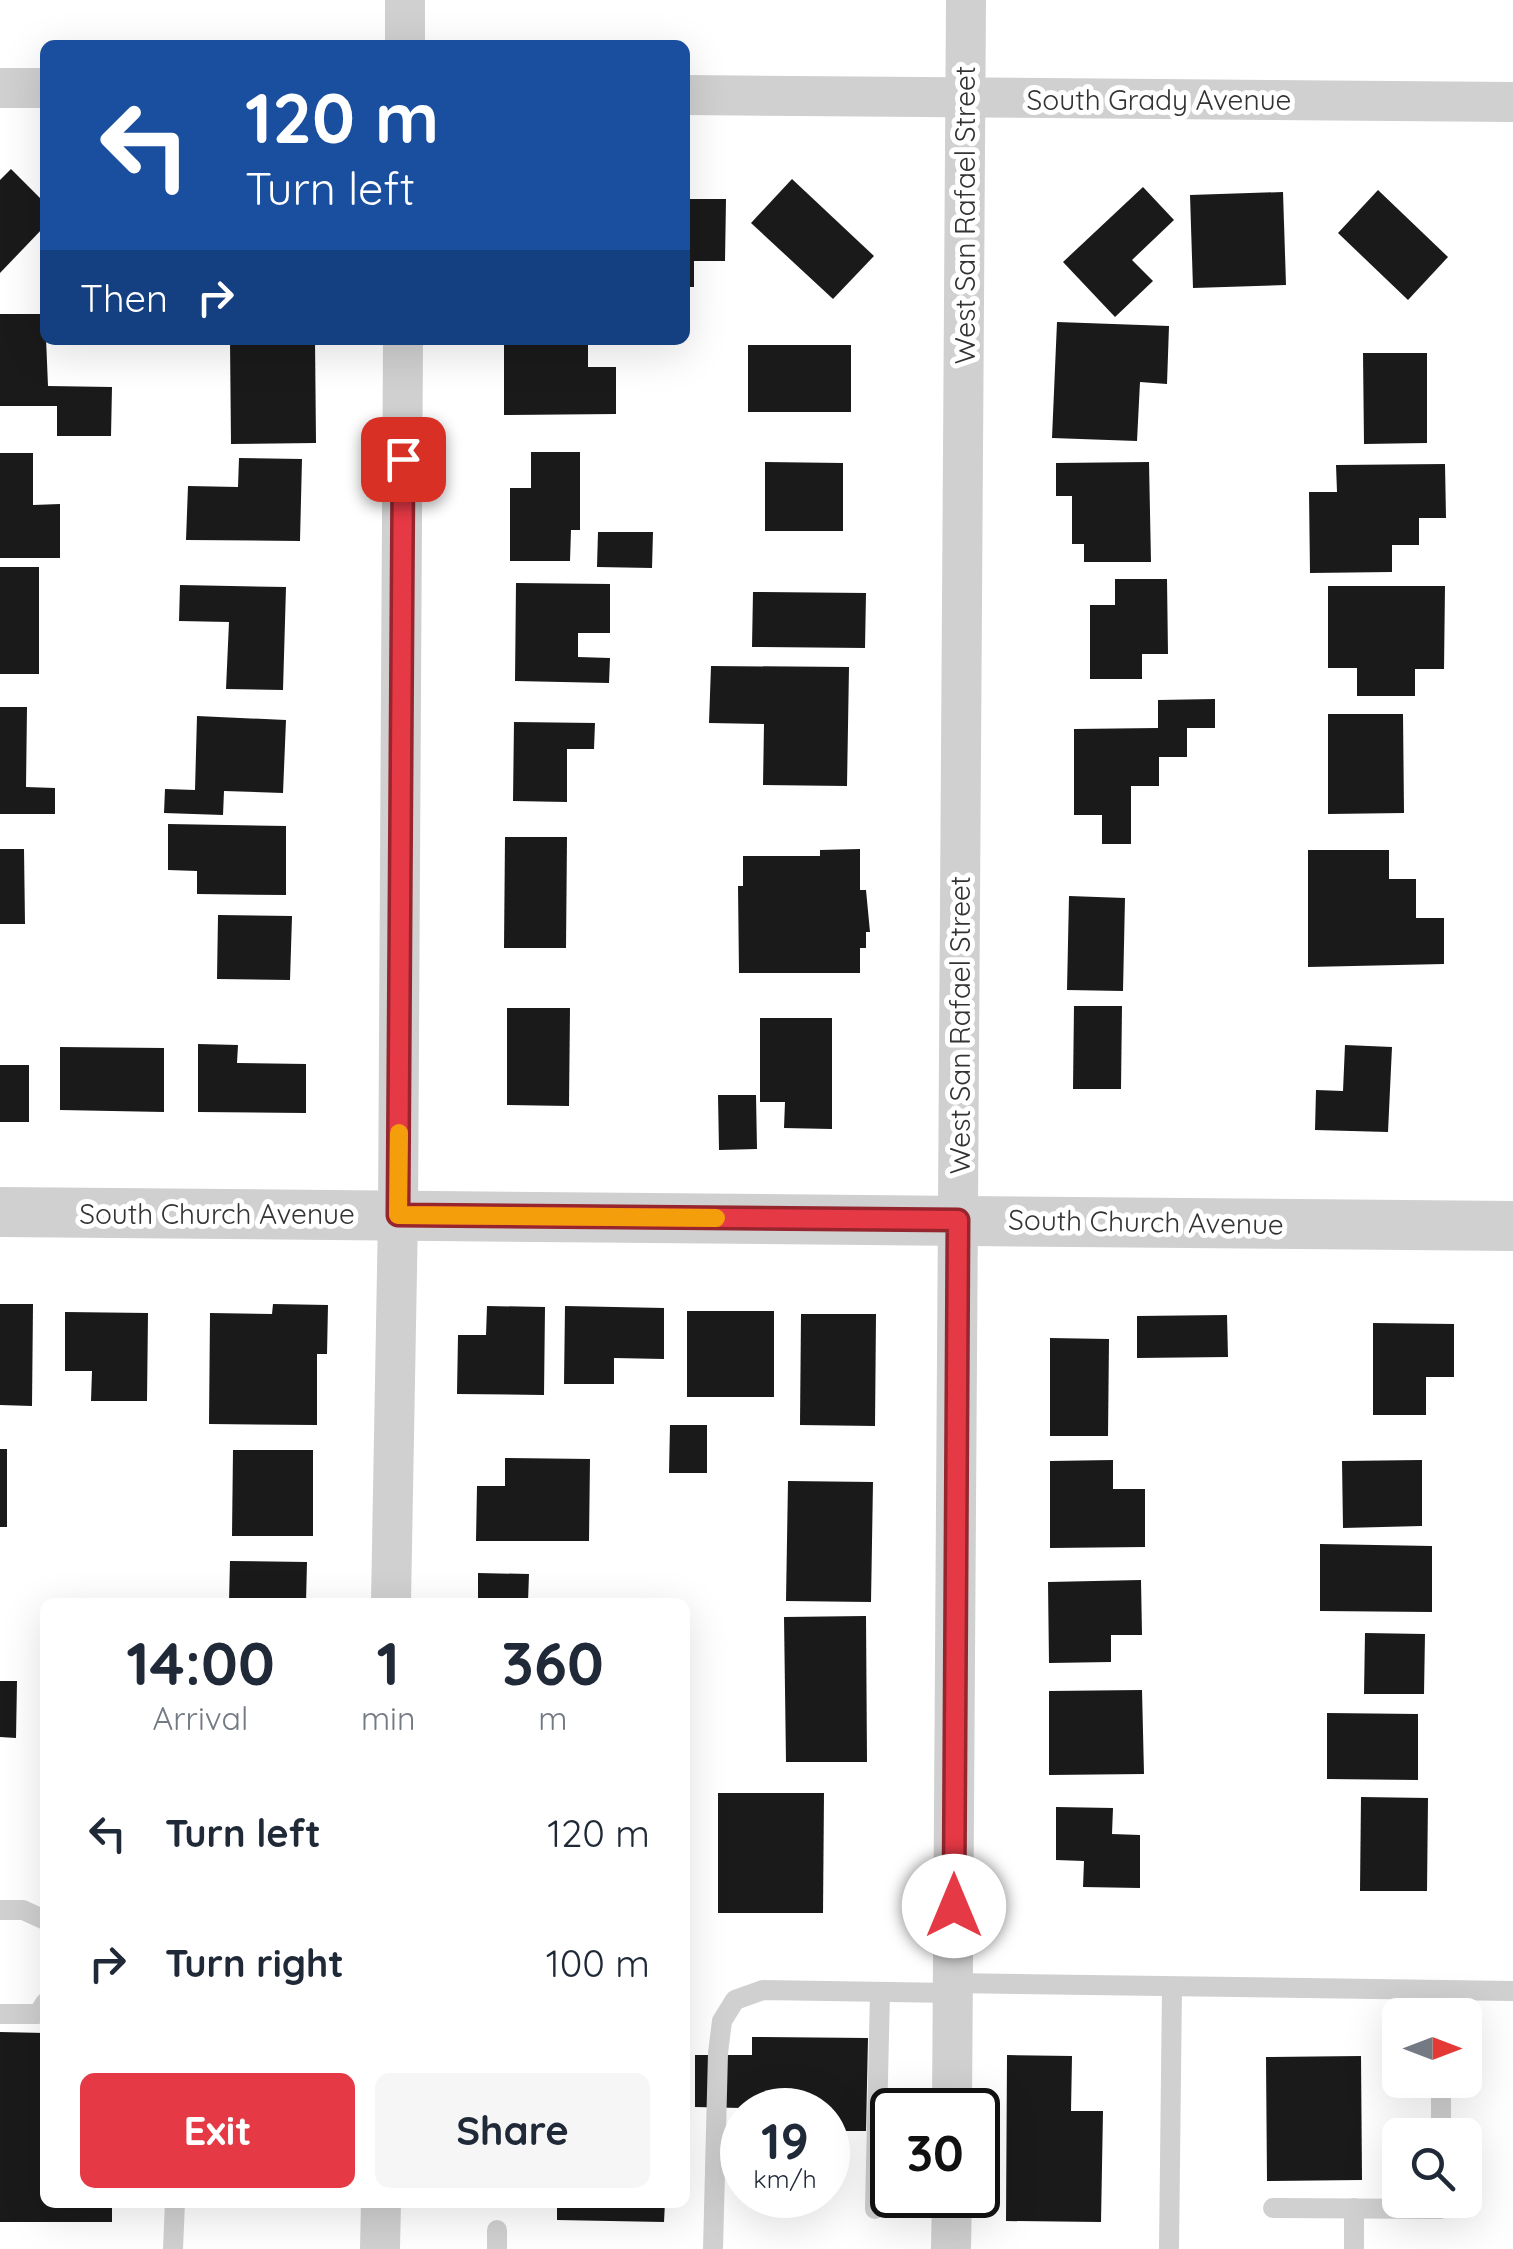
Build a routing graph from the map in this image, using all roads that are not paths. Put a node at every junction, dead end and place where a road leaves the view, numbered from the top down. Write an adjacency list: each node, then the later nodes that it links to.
1 (406, 0): 3 (street)
2 (966, 0): 7 (street, West San Rafael Street)
3 (405, 40)
4 (0, 88): 5 (street)
5 (40, 88)
6 (690, 95): 7 (street, South Grady Avenue)
7 (966, 99): 8 (street, South Grady Avenue); 12 (street, West San Rafael Street)
8 (1513, 102)
9 (403, 345): 11 (street)
10 (0, 1212): 11 (street, South Church Avenue)
11 (398, 1215): 12 (street, South Church Avenue); 14 (street)
12 (958, 1220): 13 (street, South Church Avenue); 18 (street, West San Rafael Street)
13 (1513, 1226)
14 (391, 1598)
15 (0, 1910): 16 (lane)
16 (40, 1918)
17 (1172, 1986): 18 (lane); 19 (lane); 37 (lane)
18 (954, 1988): 21 (lane); 26 (street, West San Rafael Street)
19 (1442, 1990): 20 (lane); 22 (lane)
20 (1513, 1991)
21 (880, 1992): 25 (lane); 35 (lane)
22 (1442, 1998)
23 (40, 2011): 24 (lane)
24 (0, 2014)
25 (878, 2088)
26 (952, 2088)
27 (175, 2208): 33 (lane)
28 (381, 2208): 34 (street)
29 (1274, 2208): 30 (lane)
30 (1354, 2208): 31 (lane); 38 (lane)
31 (1382, 2208)
32 (952, 2218): 36 (street)
33 (174, 2249)
34 (380, 2249)
35 (713, 2249)
36 (951, 2249)
37 (1168, 2249)
38 (1354, 2249)

